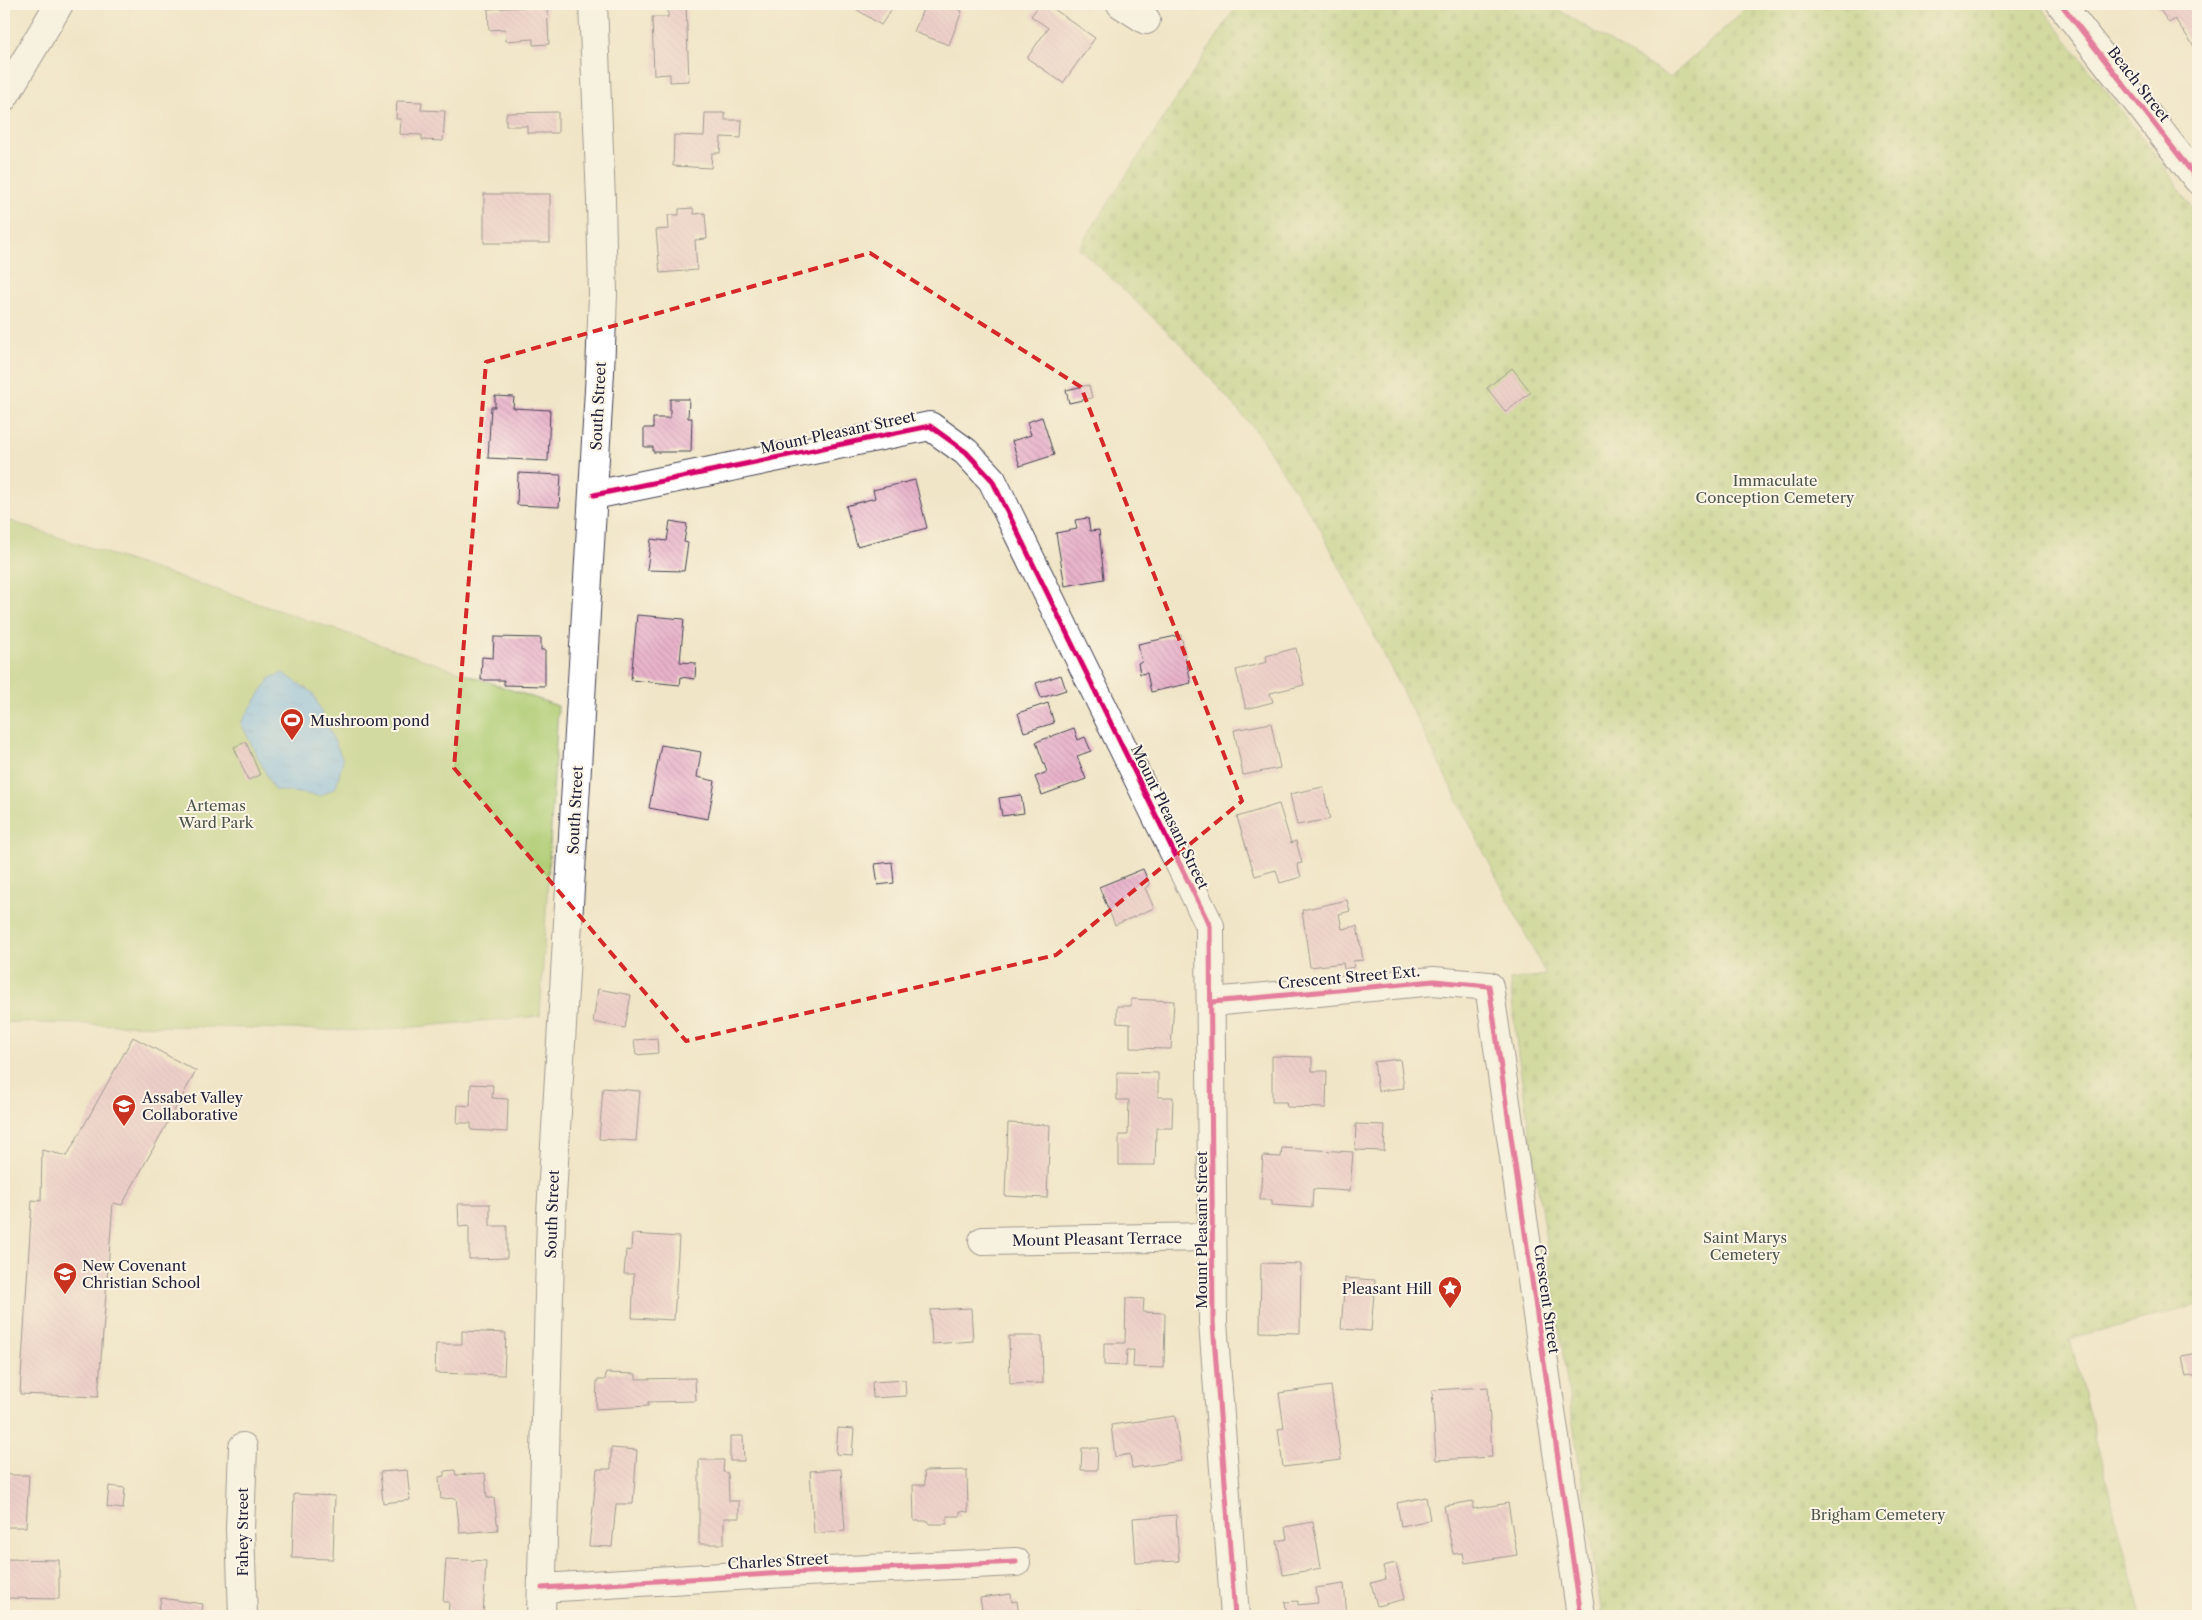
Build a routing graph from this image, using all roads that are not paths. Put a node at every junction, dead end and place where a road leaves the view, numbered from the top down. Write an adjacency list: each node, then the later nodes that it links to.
1 (59, 4): 6 (street)
2 (593, 4): 8 (street, South Street)
3 (1121, 4): 5 (street)
4 (2061, 4): 7 (street, Beach Street)
5 (1146, 20)
6 (4, 97)
7 (2198, 180)
8 (594, 495): 10 (street, Mount Pleasant Street); 15 (street, South Street)
9 (1489, 986): 10 (street, Crescent Street Ext.); 19 (street, Crescent Street)
10 (1212, 1002): 11 (street, Mount Pleasant Street)
11 (1212, 1237): 12 (street, Mount Pleasant Terrace); 18 (street, Mount Pleasant Street)
12 (983, 1241)
13 (243, 1447): 16 (street, Fahey Street)
14 (1016, 1562): 15 (street, Charles Street)
15 (542, 1588): 17 (street, South Street)
16 (243, 1616)
17 (541, 1616)
18 (1235, 1616)
19 (1581, 1616)

